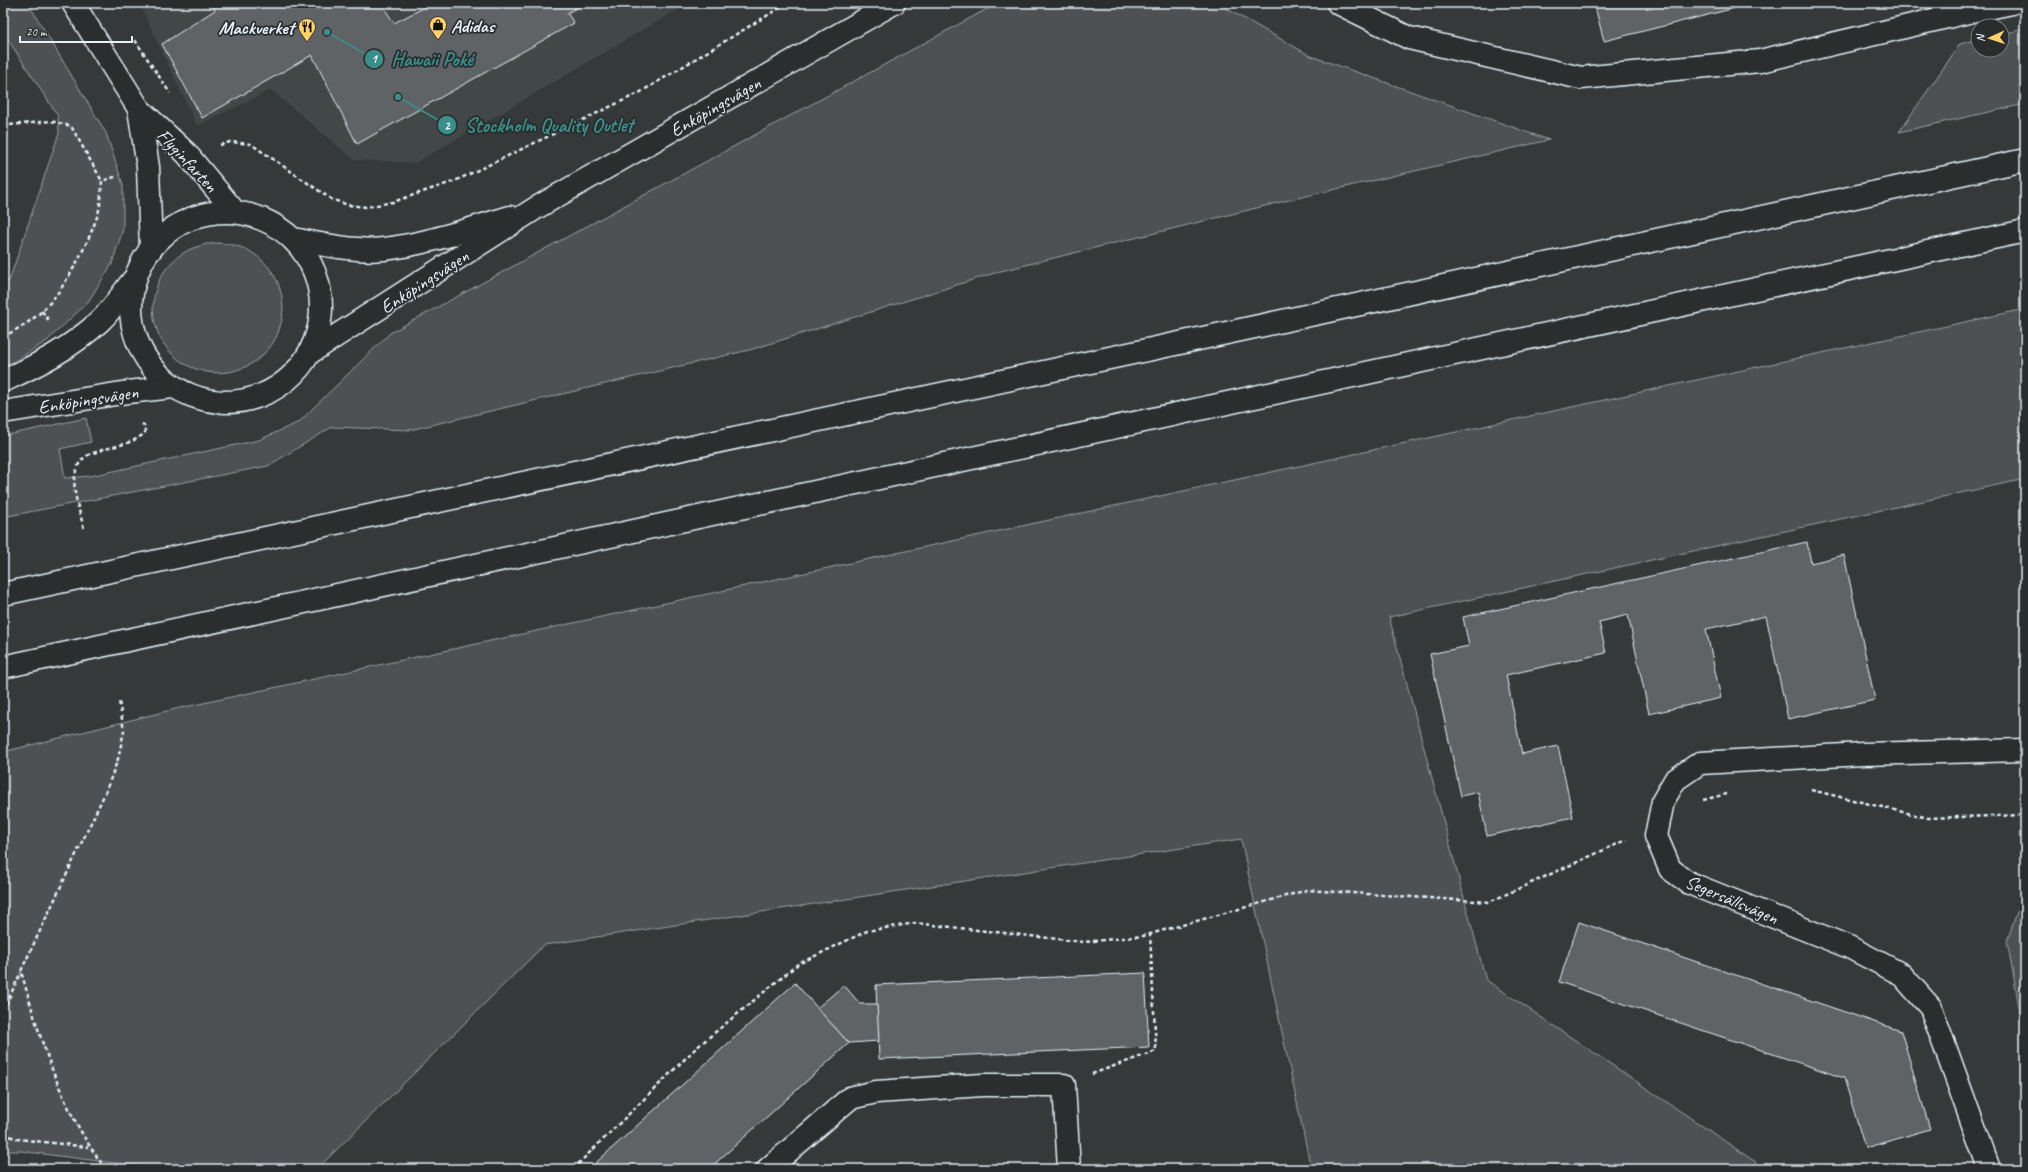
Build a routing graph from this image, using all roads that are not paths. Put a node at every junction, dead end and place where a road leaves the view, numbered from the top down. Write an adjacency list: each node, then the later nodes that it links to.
1 (73, 3): 5 (main road, Flyginfarten)
2 (894, 3): 7 (main road, Enköpingsvägen)
3 (1338, 3): 4 (main road)
4 (2012, 3)
5 (139, 109): 8 (main road, Flyginfarten); 11 (main road, Flyginfarten)
6 (2025, 160): 17 (main road)
7 (536, 208): 10 (main road, Enköpingsvägen); 13 (main road, Enköpingsvägen)
8 (235, 212): 10 (main road); 11 (main road)
9 (2025, 231): 18 (main road)
10 (293, 239): 13 (main road)
11 (151, 249): 12 (main road)
12 (136, 277): 14 (main road, Enköpingsvägen); 15 (main road)
13 (311, 352): 15 (main road)
14 (3, 381)
15 (173, 387): 16 (main road, Enköpingsvägen)
16 (3, 412)
17 (3, 594)
18 (3, 667)
19 (2025, 750): 22 (main road, Segersällsvägen)
20 (768, 1169): 21 (main road)
21 (1069, 1169)
22 (1989, 1169)

